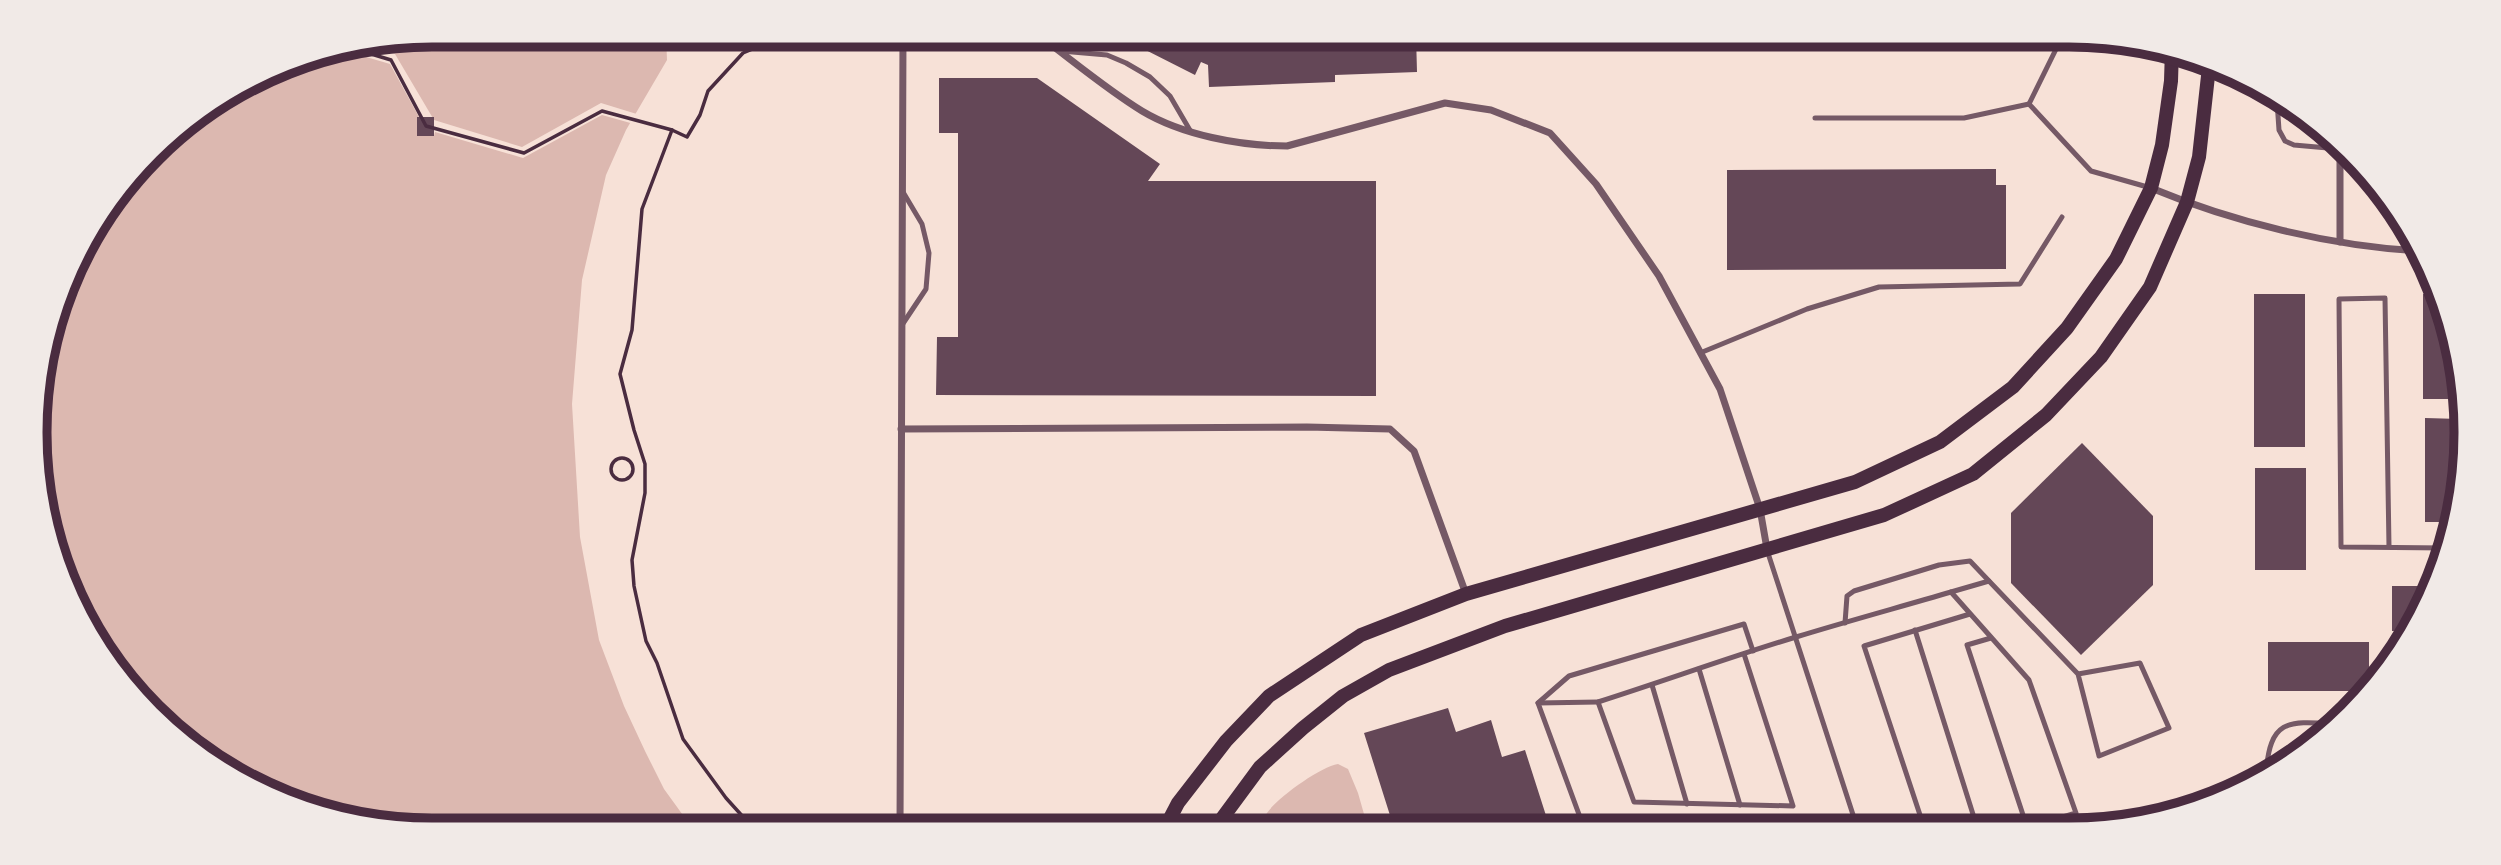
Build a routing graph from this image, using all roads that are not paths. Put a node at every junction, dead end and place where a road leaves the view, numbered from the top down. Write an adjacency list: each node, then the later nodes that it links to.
1 (903, 47): 14 (street)
2 (1055, 47): 4 (street)
3 (2057, 47): 7 (lane)
4 (1061, 51): 10 (street); 10 (lane)
5 (2172, 61): 13 (main road)
6 (2207, 74): 15 (main road)
7 (2029, 104): 9 (lane); 13 (lane)
8 (2278, 109): 11 (lane)
9 (1815, 118)
10 (1191, 132): 20 (street)
11 (2329, 148)
12 (2339, 158): 17 (street)
13 (2151, 188): 15 (street); 22 (main road)
14 (902, 191): 19 (street); 19 (lane)
15 (2186, 202): 17 (street); 25 (main road)
16 (2062, 217): 20 (lane)
17 (2340, 242): 18 (street)
18 (2407, 250)
19 (902, 325): 21 (street)
20 (1700, 353): 22 (street)
21 (901, 429): 28 (street); 45 (street)
22 (1760, 509): 25 (street); 28 (main road)
23 (2389, 547): 23 (lane); 24 (lane)
24 (2436, 548)
25 (1767, 550): 32 (lane); 47 (main road)
26 (1989, 581): 27 (lane); 30 (lane); 37 (lane)
27 (1951, 593): 29 (lane); 30 (lane)
28 (1466, 594): 46 (main road)
29 (1970, 614): 31 (lane); 33 (lane)
30 (1845, 623): 32 (lane)
31 (1915, 630): 50 (lane); 51 (lane)
32 (1796, 637): 34 (lane); 49 (lane)
33 (1992, 638): 52 (lane); 53 (lane)
34 (1753, 651): 35 (lane); 40 (lane)
35 (1744, 654): 36 (lane); 44 (lane)
36 (1699, 669): 38 (lane); 44 (lane)
37 (2078, 674): 37 (lane)
38 (1651, 685): 39 (lane); 43 (lane)
39 (1598, 702): 40 (lane); 43 (lane)
40 (1538, 703): 48 (lane)
41 (2321, 723): 42 (lane)
42 (2267, 763)
43 (1687, 804): 44 (lane)
44 (1740, 805)
45 (900, 818)
46 (1170, 818)
47 (1222, 818)
48 (1580, 818)
49 (1854, 818)
50 (1921, 818)
51 (1975, 818)
52 (2026, 818)
53 (2059, 818)

